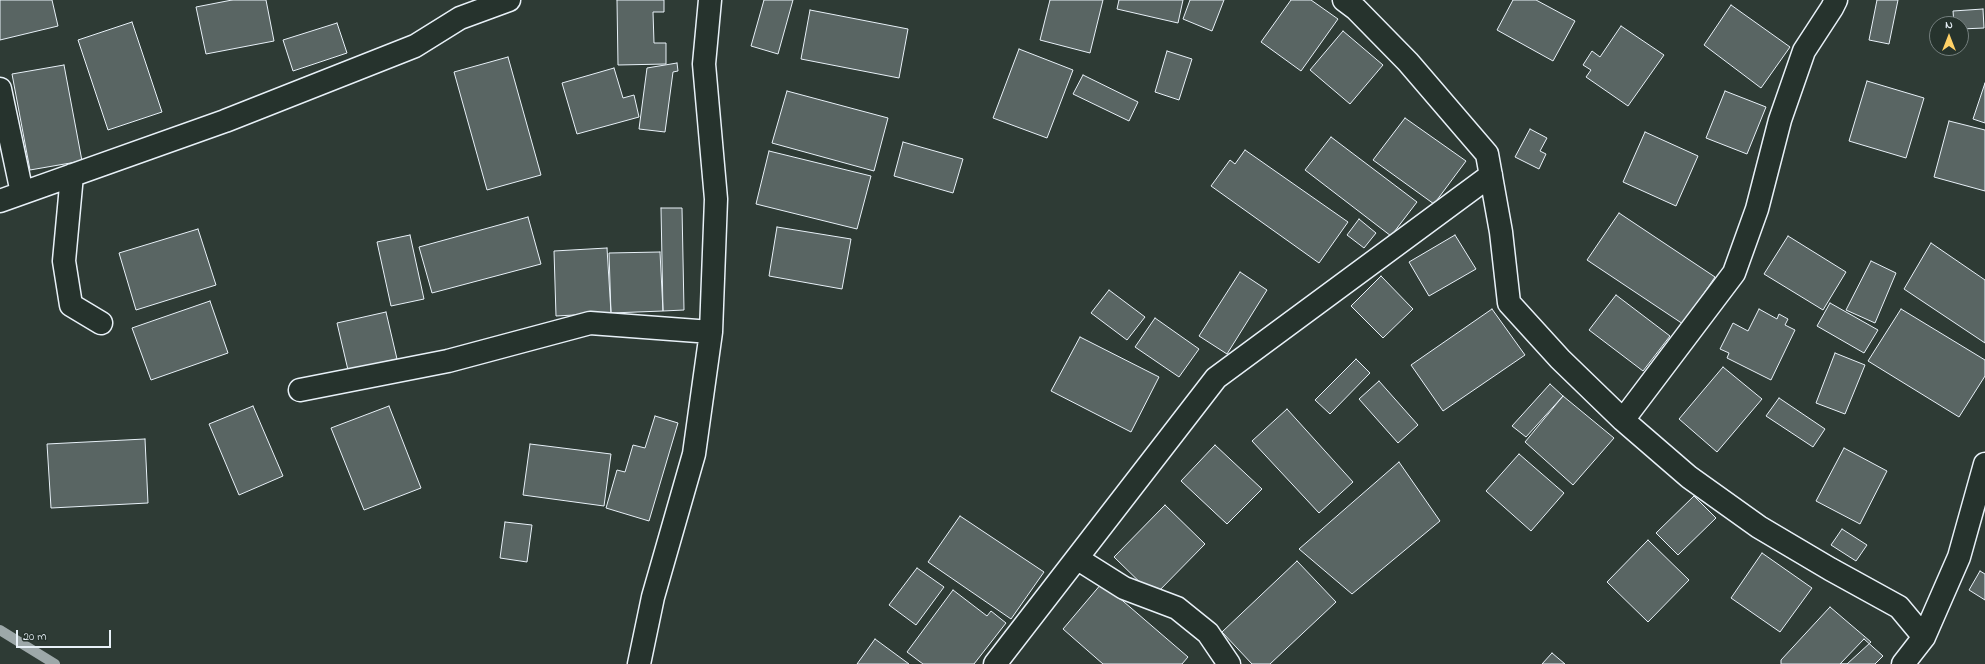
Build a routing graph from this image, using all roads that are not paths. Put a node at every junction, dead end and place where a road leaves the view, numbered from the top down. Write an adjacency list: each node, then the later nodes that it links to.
1 (509, 0): 6 (street)
2 (710, 0): 11 (street)
3 (1344, 0): 7 (street)
4 (1836, 0): 13 (street)
5 (0, 89): 8 (street)
6 (72, 175): 8 (street); 10 (street)
7 (1491, 175): 13 (street); 15 (street)
8 (22, 193): 9 (street)
9 (0, 201)
10 (101, 323)
11 (711, 332): 12 (street); 17 (street)
12 (300, 390)
13 (1623, 420): 16 (street)
14 (1985, 464): 16 (street)
15 (1078, 559): 18 (street); 19 (street)
16 (1924, 637): 20 (street)
17 (639, 664)
18 (995, 664)
19 (1229, 664)
20 (1904, 664)

